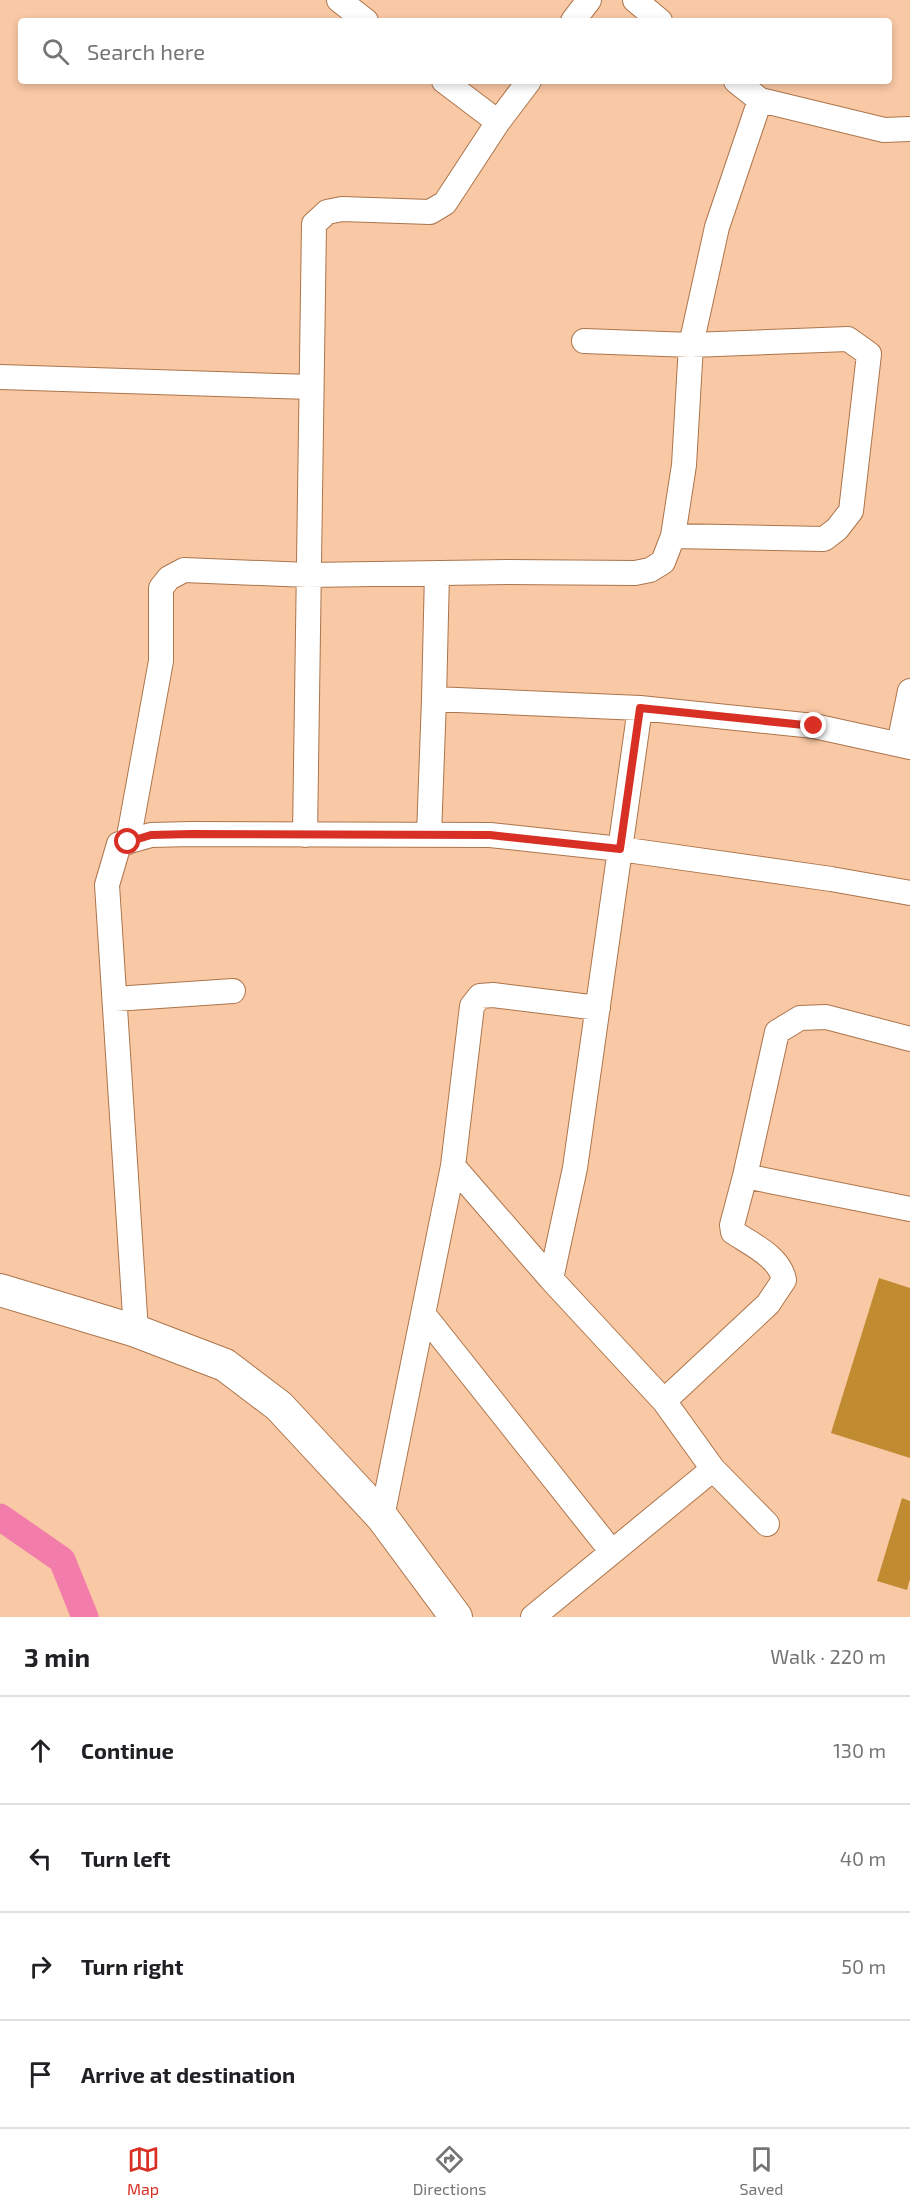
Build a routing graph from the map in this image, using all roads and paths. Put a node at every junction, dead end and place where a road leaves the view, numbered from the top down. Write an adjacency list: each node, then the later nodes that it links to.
1 (339, 0): 4 (street)
2 (589, 0): 5 (street)
3 (635, 0): 6 (street)
4 (362, 18)
5 (575, 18)
6 (656, 18)
7 (448, 84): 11 (street)
8 (526, 84): 11 (street)
9 (740, 84): 10 (street)
10 (760, 99): 12 (street); 14 (street)
11 (498, 122): 16 (street)
12 (910, 129)
13 (584, 341): 14 (street)
14 (691, 345): 17 (street); 17 (street)
15 (0, 377): 16 (street)
16 (311, 387): 19 (street)
17 (674, 536): 18 (street)
18 (437, 573): 19 (street); 21 (street)
19 (308, 575): 24 (street); 26 (street)
20 (910, 691): 23 (street)
21 (434, 699): 22 (street); 25 (street)
22 (640, 708): 23 (street); 27 (street)
23 (904, 746)
24 (305, 835): 25 (street); 26 (street)
25 (429, 835): 27 (street)
26 (128, 842): 30 (street)
27 (620, 849): 28 (street); 31 (street)
28 (910, 893)
29 (233, 991): 30 (street)
30 (114, 999): 39 (street)
31 (598, 1008): 33 (street); 36 (street)
32 (910, 1039): 34 (street)
33 (453, 1166): 36 (street); 38 (street)
34 (745, 1176): 35 (street); 40 (street)
35 (910, 1209)
36 (551, 1279): 40 (street)
37 (0, 1290): 39 (street)
38 (424, 1315): 42 (street); 44 (street)
39 (136, 1331): 42 (street)
40 (664, 1401): 41 (street)
41 (713, 1469): 43 (street); 44 (street)
42 (382, 1516): 45 (street)
43 (767, 1524)
44 (612, 1552): 46 (street)
45 (456, 1617)
46 (533, 1617)

